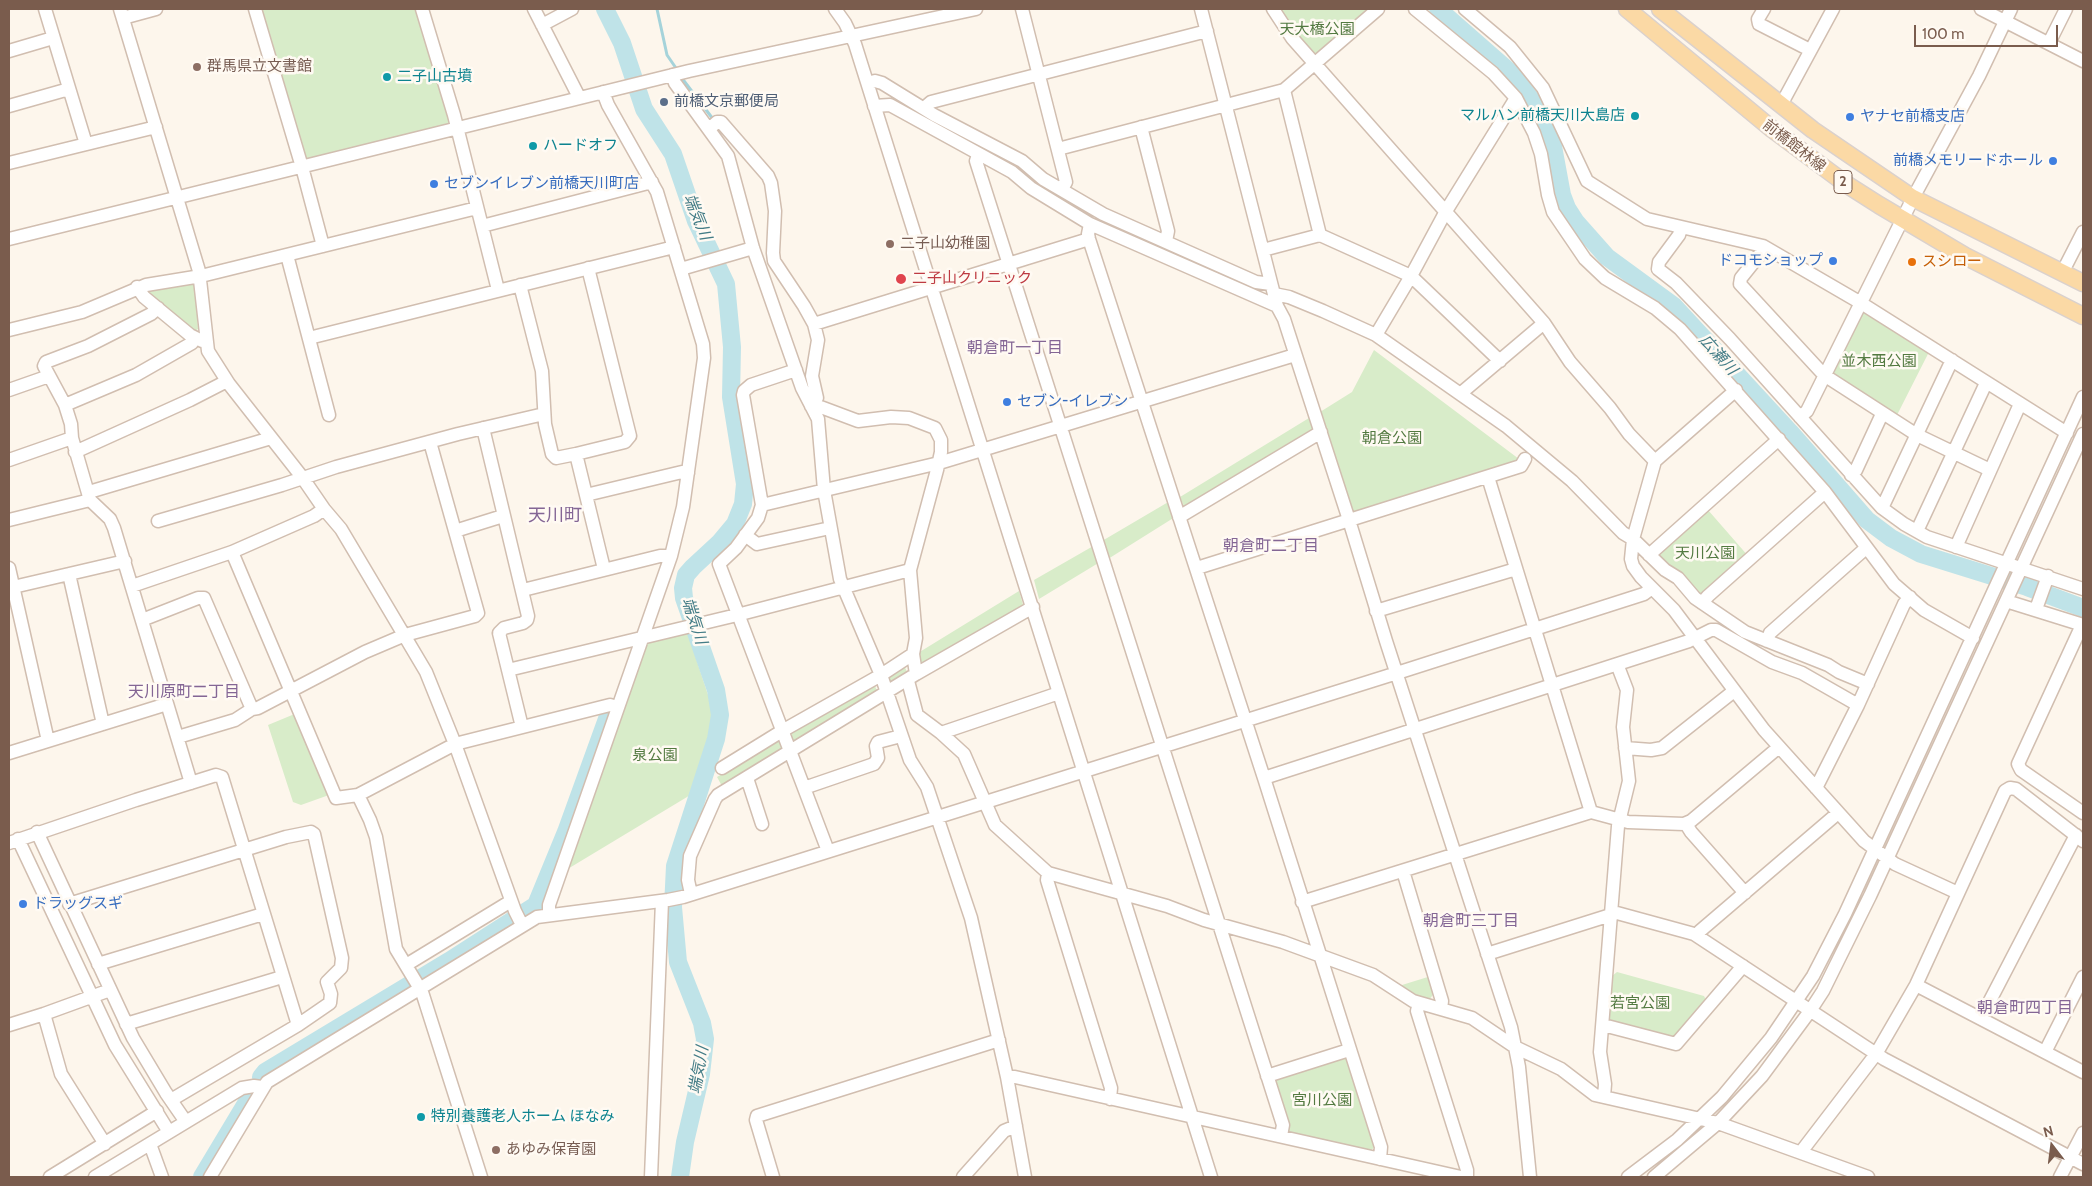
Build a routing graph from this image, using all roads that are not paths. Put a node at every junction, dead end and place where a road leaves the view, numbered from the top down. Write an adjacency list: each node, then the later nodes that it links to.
1 (45, 9): 27 (street)
2 (156, 9): 22 (street)
3 (255, 9): 54 (street)
4 (422, 9): 48 (street)
5 (534, 9): 24 (street)
6 (572, 9): 24 (street)
7 (835, 9): 26 (street)
8 (976, 9): 26 (street)
9 (1022, 9): 33 (street)
10 (1201, 9): 25 (street)
11 (1273, 9): 32 (street)
12 (1378, 9): 32 (street)
13 (1415, 9): 40 (street)
14 (1465, 9): 64 (street)
15 (1627, 9): 61 (main road, 前橋館林線 / 2)
16 (1660, 9): 42 (main road, 前橋館林線 / 2)
17 (1764, 9): 29 (street)
18 (1833, 9): 29 (street)
19 (1981, 9): 23 (street)
20 (2011, 9): 23 (street)
21 (2066, 9): 28 (street)
22 (122, 13): 46 (street)
23 (2005, 21): 28 (street); 58 (street)
24 (542, 25): 39 (street)
25 (1207, 31): 33 (street); 41 (street)
26 (852, 34): 34 (street); 35 (street)
27 (53, 38): 30 (street); 36 (street)
28 (2049, 43): 31 (street)
29 (1810, 50): 42 (street)
30 (9, 51)
31 (2083, 60)
32 (1315, 64): 37 (street); 60 (street)
33 (1038, 74): 45 (street); 51 (street)
34 (672, 75): 38 (street); 49 (street)
35 (868, 83): 44 (street); 45 (street)
36 (69, 89): 43 (street); 50 (street)
37 (1284, 90): 41 (street); 66 (street)
38 (603, 92): 39 (street); 55 (street)
39 (579, 98): 48 (street)
40 (1516, 98): 60 (street); 106 (street)
41 (1225, 105): 47 (street); 74 (street)
42 (1781, 105): 58 (main road, 前橋館林線 / 2)
43 (9, 106)
44 (874, 106): 52 (street); 85 (street)
45 (924, 108): 56 (street)
46 (156, 127): 50 (street); 57 (street)
47 (1141, 127): 51 (street); 69 (street)
48 (457, 128): 54 (street); 59 (street)
49 (709, 129): 73 (street); 92 (street)
50 (86, 144): 53 (street)
51 (1058, 149): 56 (street)
52 (978, 155): 62 (street); 76 (street)
53 (9, 163)
54 (302, 167): 57 (street); 70 (street)
55 (652, 182): 63 (street); 72 (street)
56 (1062, 189): 69 (street)
57 (177, 197): 67 (street); 80 (street)
58 (1913, 198): 61 (street); 79 (main road, 前橋館林線 / 2)
59 (477, 208): 63 (street); 70 (street)
60 (1446, 211): 81 (street); 91 (street)
61 (1902, 220): 88 (street); 90 (main road, 前橋館林線 / 2)
62 (1090, 224): 68 (street); 87 (street)
63 (482, 226): 86 (street)
64 (1681, 228): 71 (street); 117 (street)
65 (2083, 232): 79 (street)
66 (1320, 235): 74 (street); 81 (street)
67 (9, 239)
68 (1089, 239): 76 (street); 110 (street)
69 (1166, 241): 87 (street)
70 (323, 246): 75 (street)
71 (1763, 246): 88 (street); 101 (street)
72 (674, 247): 77 (street); 78 (street)
73 (754, 248): 78 (street); 100 (street)
74 (1263, 250): 87 (street)
75 (288, 255): 80 (street); 95 (street)
76 (1009, 264): 85 (street); 118 (street)
77 (588, 268): 83 (street); 131 (street)
78 (680, 269): 137 (street)
79 (2062, 273): 82 (main road, 前橋館林線 / 2)
80 (200, 276): 84 (street); 96 (street)
81 (1411, 276): 94 (street); 99 (street)
82 (2083, 284)
83 (520, 285): 86 (street); 114 (street)
84 (137, 287): 89 (street); 93 (street)
85 (931, 287): 92 (street); 128 (street)
86 (498, 290): 95 (street)
87 (1274, 295): 94 (street); 97 (street)
88 (1861, 302): 98 (street); 101 (street)
89 (158, 308): 96 (street); 102 (street)
90 (2083, 316)
91 (1544, 323): 99 (street); 134 (street)
92 (814, 324): 107 (street)
93 (9, 326)
94 (1376, 335): 108 (street)
95 (309, 338): 116 (street)
96 (200, 340): 103 (street); 111 (street)
97 (1295, 355): 110 (street); 120 (street)
98 (1952, 360): 104 (street); 122 (street)
99 (1500, 362): 108 (street)
100 (796, 370): 107 (street); 145 (street)
101 (1824, 375): 115 (street); 117 (street)
102 (50, 376): 105 (street); 111 (street)
103 (227, 380): 124 (street); 129 (street)
104 (1986, 383): 112 (street); 130 (street)
105 (9, 390)
106 (1736, 390): 125 (street); 134 (street)
107 (810, 391): 113 (street)
108 (1460, 394): 157 (street)
109 (2083, 398): 121 (street)
110 (1142, 401): 118 (street); 149 (street)
111 (65, 404): 123 (street)
112 (2020, 404): 121 (street); 136 (street)
113 (811, 406): 135 (street); 141 (street)
114 (544, 414): 119 (street); 131 (street)
115 (1882, 414): 122 (street); 138 (street)
116 (329, 415)
117 (1800, 417): 138 (street)
118 (1061, 425): 128 (street); 220 (street)
119 (483, 428): 126 (street); 148 (street)
120 (1321, 432): 149 (street); 151 (street)
121 (2067, 433): 164 (street)
122 (1917, 435): 130 (street); 146 (street)
123 (72, 438): 129 (street); 132 (street)
124 (271, 438): 139 (street); 144 (street)
125 (1779, 439): 142 (street); 161 (street)
126 (430, 442): 139 (street); 154 (street)
127 (2082, 442): 170 (street)
128 (983, 449): 135 (street); 183 (street)
129 (75, 452): 144 (street)
130 (1953, 453): 136 (street); 155 (street)
131 (576, 454): 143 (street)
132 (10, 457)
133 (1525, 459): 140 (street)
134 (1655, 461): 157 (street)
135 (939, 463): 141 (street); 169 (street)
136 (1990, 470): 158 (street)
137 (688, 473): 143 (street); 162 (street)
138 (1851, 475): 146 (street)
139 (302, 477): 147 (street); 152 (street)
140 (1488, 477): 151 (street); 168 (street)
141 (824, 490): 145 (street); 153 (street)
142 (1825, 492): 159 (street); 181 (street)
143 (586, 495): 167 (street)
144 (89, 496): 150 (street); 163 (street)
145 (762, 505): 156 (street)
146 (1882, 508): 155 (street)
147 (324, 509): 160 (street); 189 (street)
148 (503, 516): 154 (street); 178 (street)
149 (1179, 517): 166 (street)
150 (9, 520)
151 (1350, 520): 166 (street); 184 (street)
152 (158, 521)
153 (830, 528): 156 (street); 174 (street)
154 (455, 531): 189 (street)
155 (1916, 531): 158 (street)
156 (745, 535): 185 (street)
157 (1633, 539): 161 (street); 177 (street)
158 (1956, 547): 164 (street)
159 (1866, 548): 179 (street); 193 (street)
160 (232, 552): 173 (street); 202 (street)
161 (1649, 555): 181 (street)
162 (671, 556): 167 (street); 190 (street)
163 (125, 561): 171 (street); 173 (street)
164 (2005, 567): 170 (street); 191 (street)
165 (9, 568): 176 (street)
166 (1197, 568): 210 (street)
167 (604, 569): 178 (street)
168 (1516, 569): 184 (street); 188 (street)
169 (910, 570): 174 (street); 194 (street)
170 (2019, 572): 172 (street); 180 (street)
171 (69, 574): 176 (street); 211 (street)
172 (2046, 580): 175 (street); 182 (street)
173 (132, 586): 186 (street)
174 (843, 587): 185 (street); 198 (street)
175 (2083, 587)
176 (11, 588): 218 (street)
177 (1652, 588): 188 (street); 192 (street)
178 (523, 590): 196 (street)
179 (1910, 597): 191 (street); 200 (street)
180 (2008, 597): 182 (street); 248 (street)
181 (1702, 603): 193 (street)
182 (2037, 606): 187 (street)
183 (1034, 607): 199 (street); 205 (street)
184 (1376, 612): 197 (street)
185 (737, 615): 190 (street); 214 (street)
186 (142, 620): 206 (street); 209 (street)
187 (2083, 625): 236 (street)
188 (1535, 629): 197 (street); 201 (street)
189 (405, 635): 202 (street); 219 (street)
190 (643, 637): 196 (street); 208 (street)
191 (1973, 638): 246 (street)
192 (1696, 639): 195 (street); 203 (street); 207 (street)
193 (1766, 641): 200 (street)
194 (913, 654): 198 (street); 199 (street)
195 (1617, 664): 201 (street); 222 (street)
196 (508, 670): 212 (street)
197 (1397, 673): 210 (street); 213 (street)
198 (881, 675): 204 (street); 214 (street)
199 (912, 678): 204 (street); 215 (street)
200 (1868, 684): 207 (street)
201 (1552, 685): 213 (street); 234 (street)
202 (291, 691): 209 (street); 232 (street)
203 (1734, 691): 221 (street); 222 (street)
204 (888, 692): 216 (street); 223 (street)
205 (1059, 693): 215 (street); 226 (street)
206 (167, 704): 211 (street); 217 (street)
207 (1858, 705): 231 (street)
208 (617, 707): 212 (street); 259 (street)
209 (252, 708): 217 (street)
210 (1244, 720): 220 (street); 228 (street)
211 (103, 724): 218 (street)
212 (522, 727): 219 (street)
213 (1415, 730): 228 (street); 247 (street)
214 (782, 731): 223 (street); 225 (street)
215 (941, 733): 233 (street)
216 (901, 736): 230 (street); 237 (street)
217 (178, 737): 229 (street)
218 (48, 741): 224 (street)
219 (455, 744): 232 (street); 258 (street)
220 (1162, 746): 226 (street); 261 (street)
221 (1779, 747): 231 (street); 240 (street)
222 (1625, 748): 238 (street)
223 (790, 752): 227 (street); 230 (street)
224 (9, 753)
225 (722, 768)
226 (1083, 771): 233 (street); 252 (street)
227 (747, 778): 239 (street); 254 (street)
228 (1264, 778): 255 (street)
229 (191, 783): 241 (street); 244 (street)
230 (804, 788): 245 (street)
231 (1816, 788): 235 (street)
232 (358, 795): 266 (street)
233 (985, 801): 237 (street); 250 (street)
234 (1591, 812): 238 (street); 247 (street)
235 (1838, 813): 246 (street); 251 (street)
236 (2083, 813)
237 (938, 816): 245 (street); 284 (street)
238 (1619, 820): 240 (street); 260 (street)
239 (762, 824)
240 (1686, 824): 251 (street)
241 (37, 832): 243 (street); 256 (street)
242 (2080, 838): 253 (street); 279 (street)
243 (13, 841): 273 (street)
244 (244, 850): 256 (street); 257 (street); 282 (street)
245 (828, 851): 254 (street)
246 (1874, 851): 248 (street); 274 (street)
247 (1454, 854): 249 (street); 263 (street)
248 (1887, 860): 253 (street); 277 (street)
249 (1403, 871): 255 (street); 276 (street)
250 (1048, 874): 252 (street); 294 (street)
251 (1745, 893): 262 (street)
252 (1123, 894): 261 (street); 297 (street)
253 (1958, 894): 271 (street)
254 (675, 898): 259 (street); 316 (street)
255 (1302, 902): 264 (street)
256 (69, 904): 265 (street)
257 (263, 914): 265 (street); 268 (street)
258 (517, 914): 259 (street); 266 (street); 270 (street)
259 (548, 915)
260 (1612, 915): 262 (street); 263 (street); 283 (street)
261 (1219, 924): 264 (street); 290 (street)
262 (1698, 936): 267 (street)
263 (1487, 954): 285 (street)
264 (1320, 955): 275 (street); 286 (street)
265 (98, 964): 272 (street)
266 (406, 966): 270 (street)
267 (1743, 966): 274 (street); 283 (street)
268 (282, 977): 280 (street); 282 (street)
269 (2083, 977): 287 (street)
270 (418, 983): 292 (street); 315 (street)
271 (1916, 985): 279 (street); 288 (street)
272 (110, 990): 273 (street); 280 (street)
273 (92, 996): 278 (street); 296 (street)
274 (1797, 1002): 277 (street); 298 (street)
275 (1418, 1003): 276 (street); 322 (street)
276 (1441, 1009): 285 (street)
277 (1810, 1011): 288 (street); 300 (street)
278 (44, 1014): 281 (street); 305 (street)
279 (1981, 1018): 287 (street)
280 (126, 1024): 295 (street)
281 (9, 1025)
282 (298, 1025): 295 (street)
283 (1603, 1025): 293 (street)
284 (999, 1040): 291 (street); 317 (street)
285 (1516, 1047): 293 (street); 323 (street)
286 (1349, 1050): 290 (street); 309 (street)
287 (2044, 1052): 289 (street)
288 (1876, 1054): 307 (street); 308 (street)
289 (2083, 1072)
290 (1267, 1076): 304 (street)
291 (1007, 1077): 294 (street); 301 (street)
292 (262, 1087): 299 (street); 314 (street)
293 (1604, 1097): 298 (street)
294 (1110, 1098): 297 (street)
295 (171, 1100): 299 (street)
296 (157, 1111): 302 (street); 305 (street)
297 (1192, 1117): 304 (street); 320 (street)
298 (1698, 1120): 300 (street); 324 (street)
299 (186, 1122): 302 (street)
300 (1718, 1123): 307 (street); 325 (street)
301 (1016, 1126): 318 (street); 319 (street)
302 (169, 1132): 306 (street)
303 (2083, 1133): 308 (street)
304 (1281, 1136): 309 (street)
305 (105, 1144): 311 (street)
306 (150, 1144): 312 (street); 313 (street)
307 (1801, 1152): 326 (street)
308 (2071, 1157): 310 (street); 327 (street)
309 (1380, 1159): 321 (street)
310 (2083, 1164)
311 (50, 1177)
312 (96, 1177)
313 (162, 1177)
314 (210, 1177)
315 (481, 1177)
316 (651, 1177)
317 (773, 1177)
318 (963, 1177)
319 (1025, 1177)
320 (1211, 1177)
321 (1461, 1177)
322 (1467, 1177)
323 (1530, 1177)
324 (1628, 1177)
325 (1654, 1177)
326 (1868, 1177)
327 (2060, 1177)

